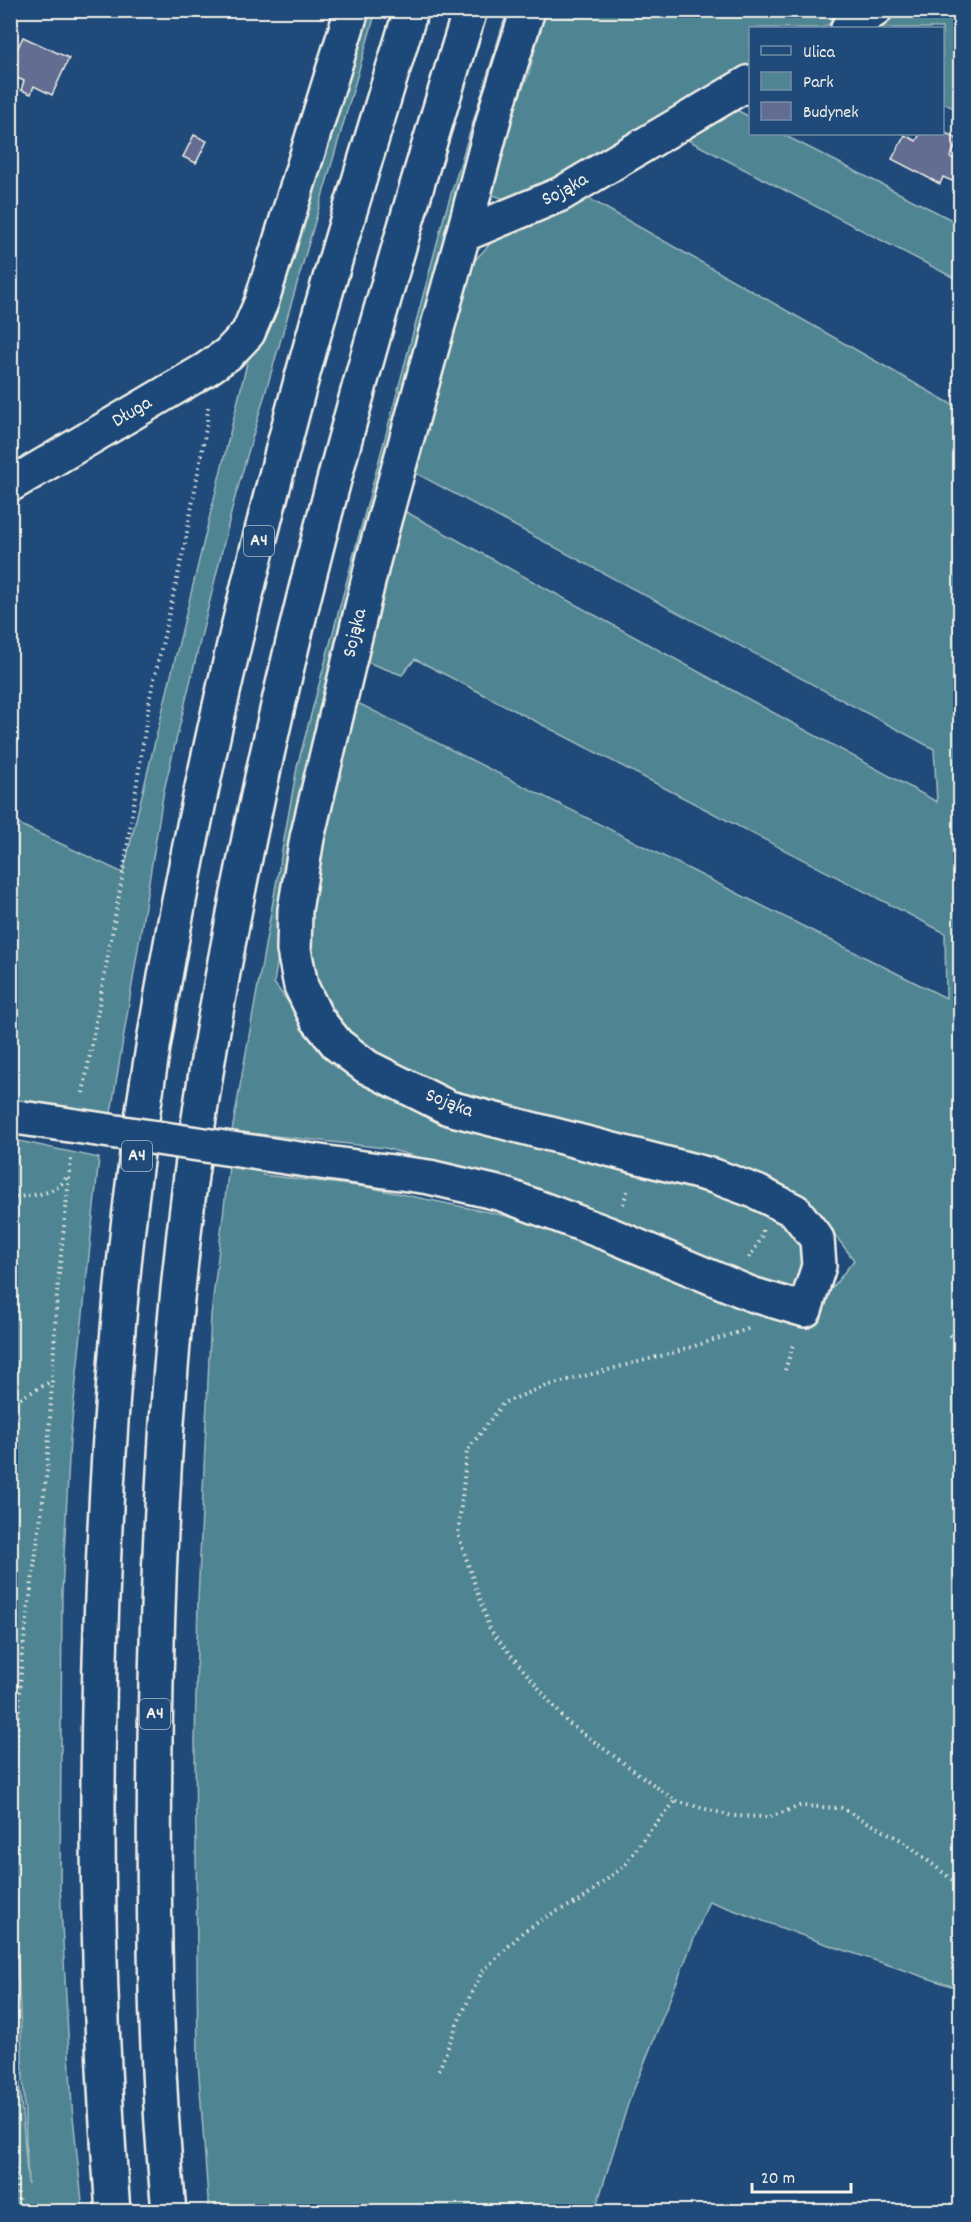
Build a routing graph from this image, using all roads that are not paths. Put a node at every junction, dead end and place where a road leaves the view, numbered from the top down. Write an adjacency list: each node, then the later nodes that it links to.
1 (352, 10): 9 (main road, Długa)
2 (411, 10): 11 (main road, A4)
3 (470, 10): 12 (main road, A4)
4 (528, 10): 8 (main road)
5 (875, 10): 6 (main road)
6 (850, 27)
7 (749, 83): 8 (main road, Sojąka)
8 (463, 235): 10 (main road, Sojąka, bridge)
9 (10, 485)
10 (16, 1118)
11 (113, 2211)
12 (169, 2211)

